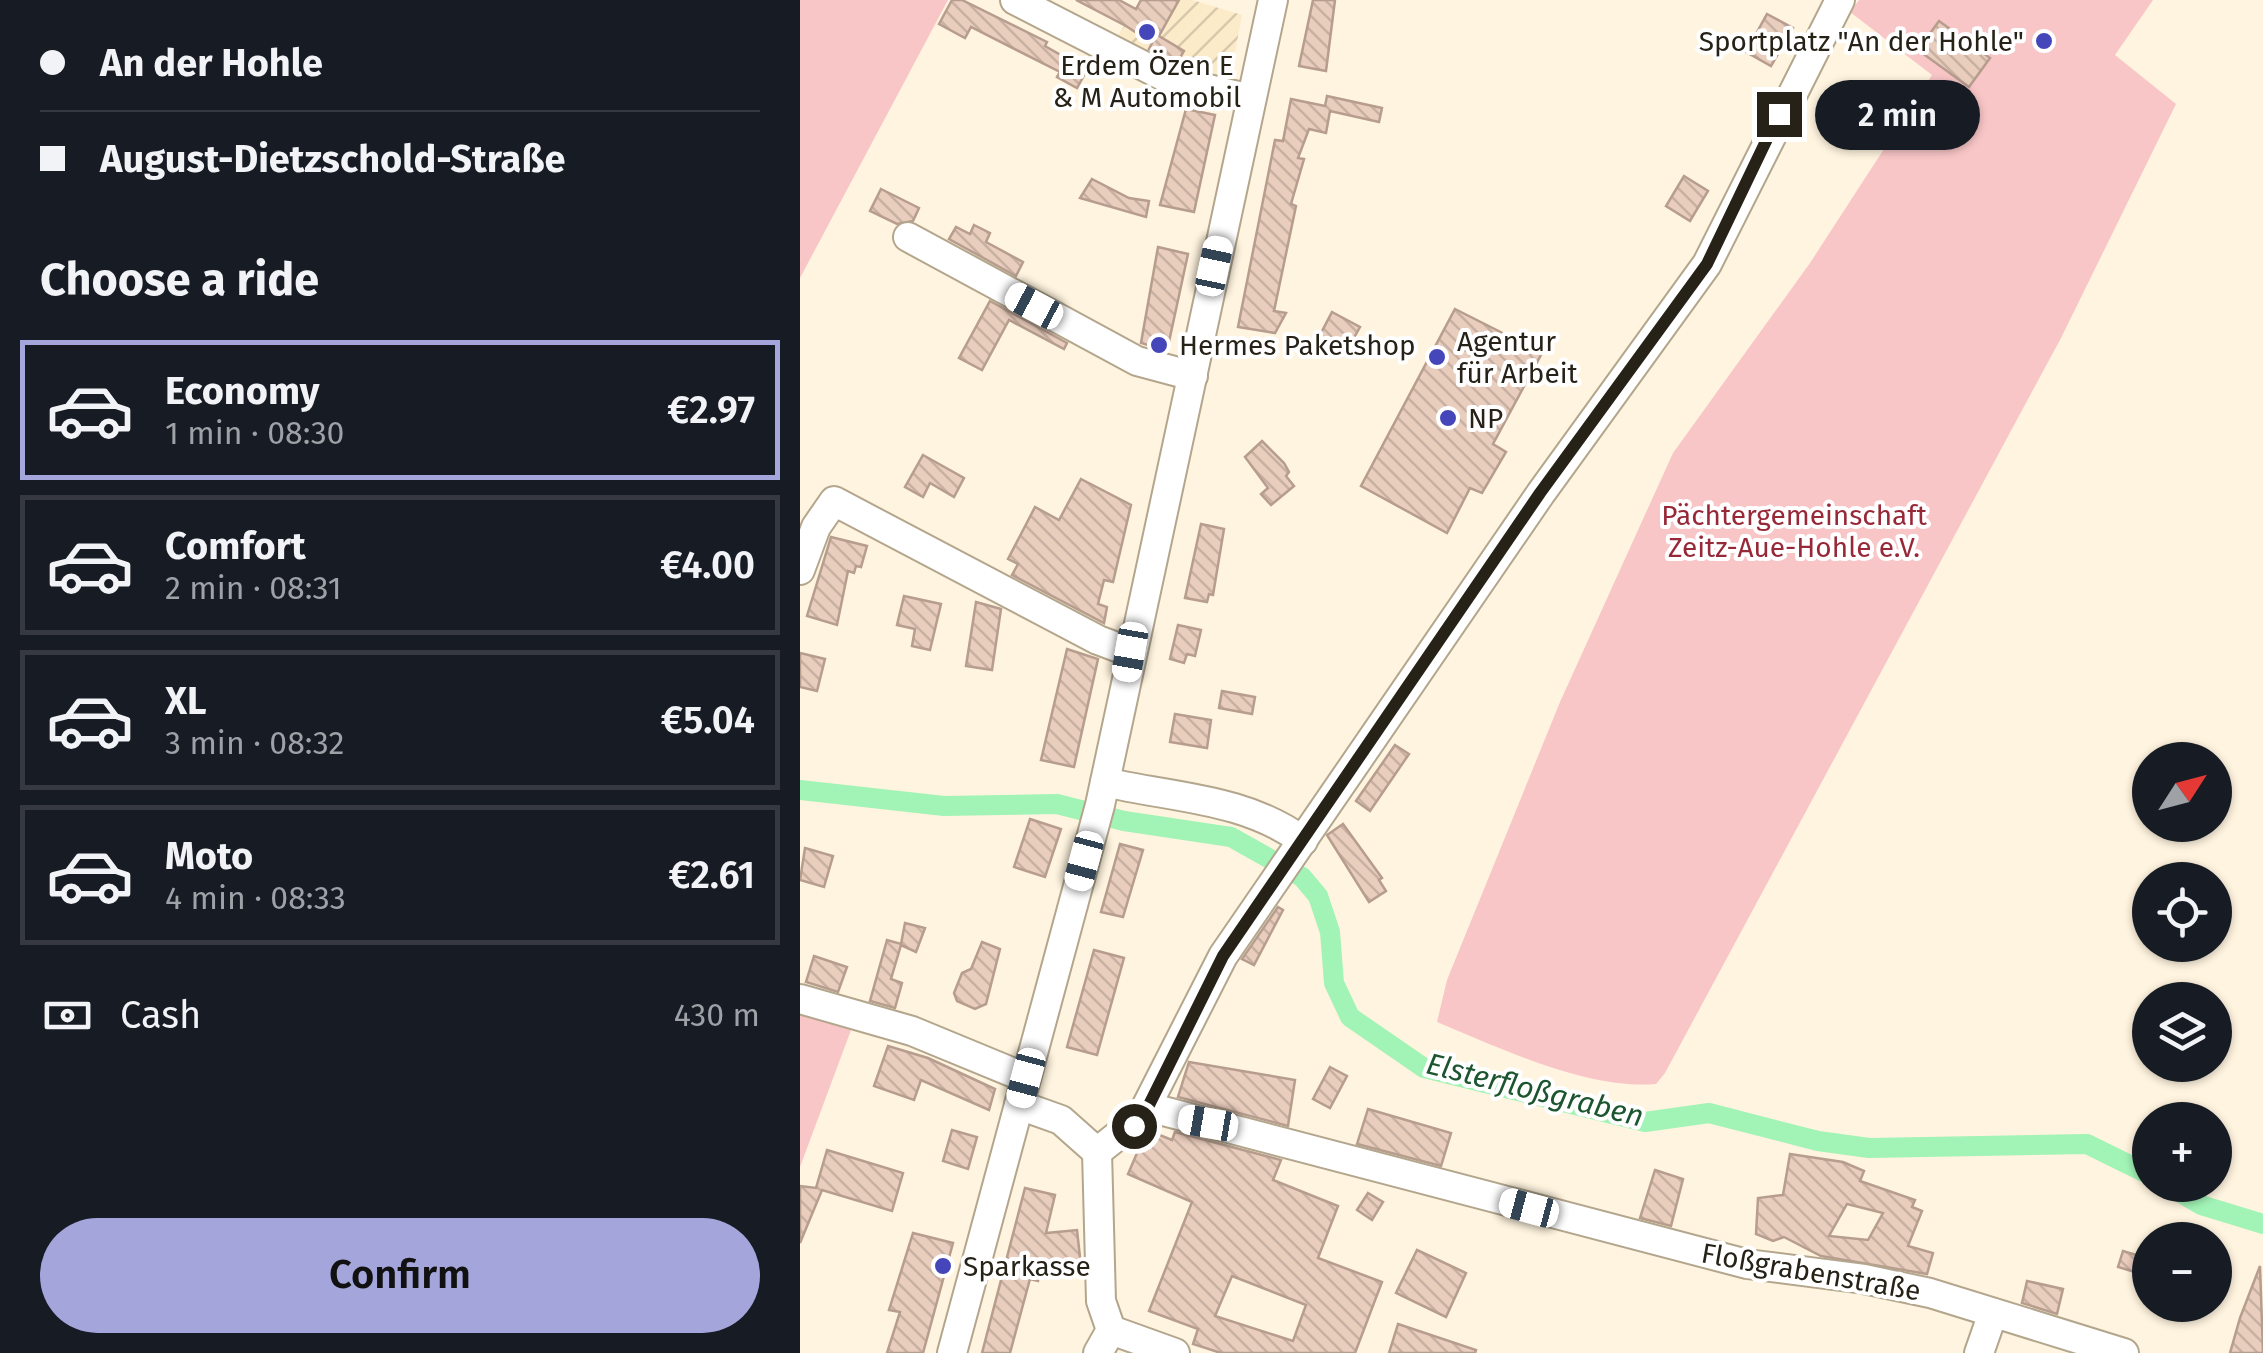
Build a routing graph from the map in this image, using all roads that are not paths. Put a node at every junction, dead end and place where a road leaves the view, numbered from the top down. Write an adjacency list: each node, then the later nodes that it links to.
1 (1016, 0): 4 (street)
2 (1273, 0): 4 (street)
3 (1840, 0): 10 (street)
4 (1251, 99): 6 (street)
5 (908, 238): 6 (street)
6 (1193, 376): 8 (street)
7 (800, 570): 8 (street)
8 (1130, 652): 9 (street)
9 (1100, 804): 10 (street); 12 (street)
10 (1292, 855): 13 (street)
11 (800, 999): 12 (street)
12 (1022, 1092): 14 (street); 17 (street)
13 (1148, 1107): 14 (street); 15 (street, Floßgrabenstraße)
14 (1096, 1152): 16 (street)
15 (1992, 1313): 19 (street); 20 (street, Floßgrabenstraße)
16 (1105, 1342): 18 (street)
17 (952, 1353)
18 (1175, 1353)
19 (1980, 1353)
20 (2124, 1353)

